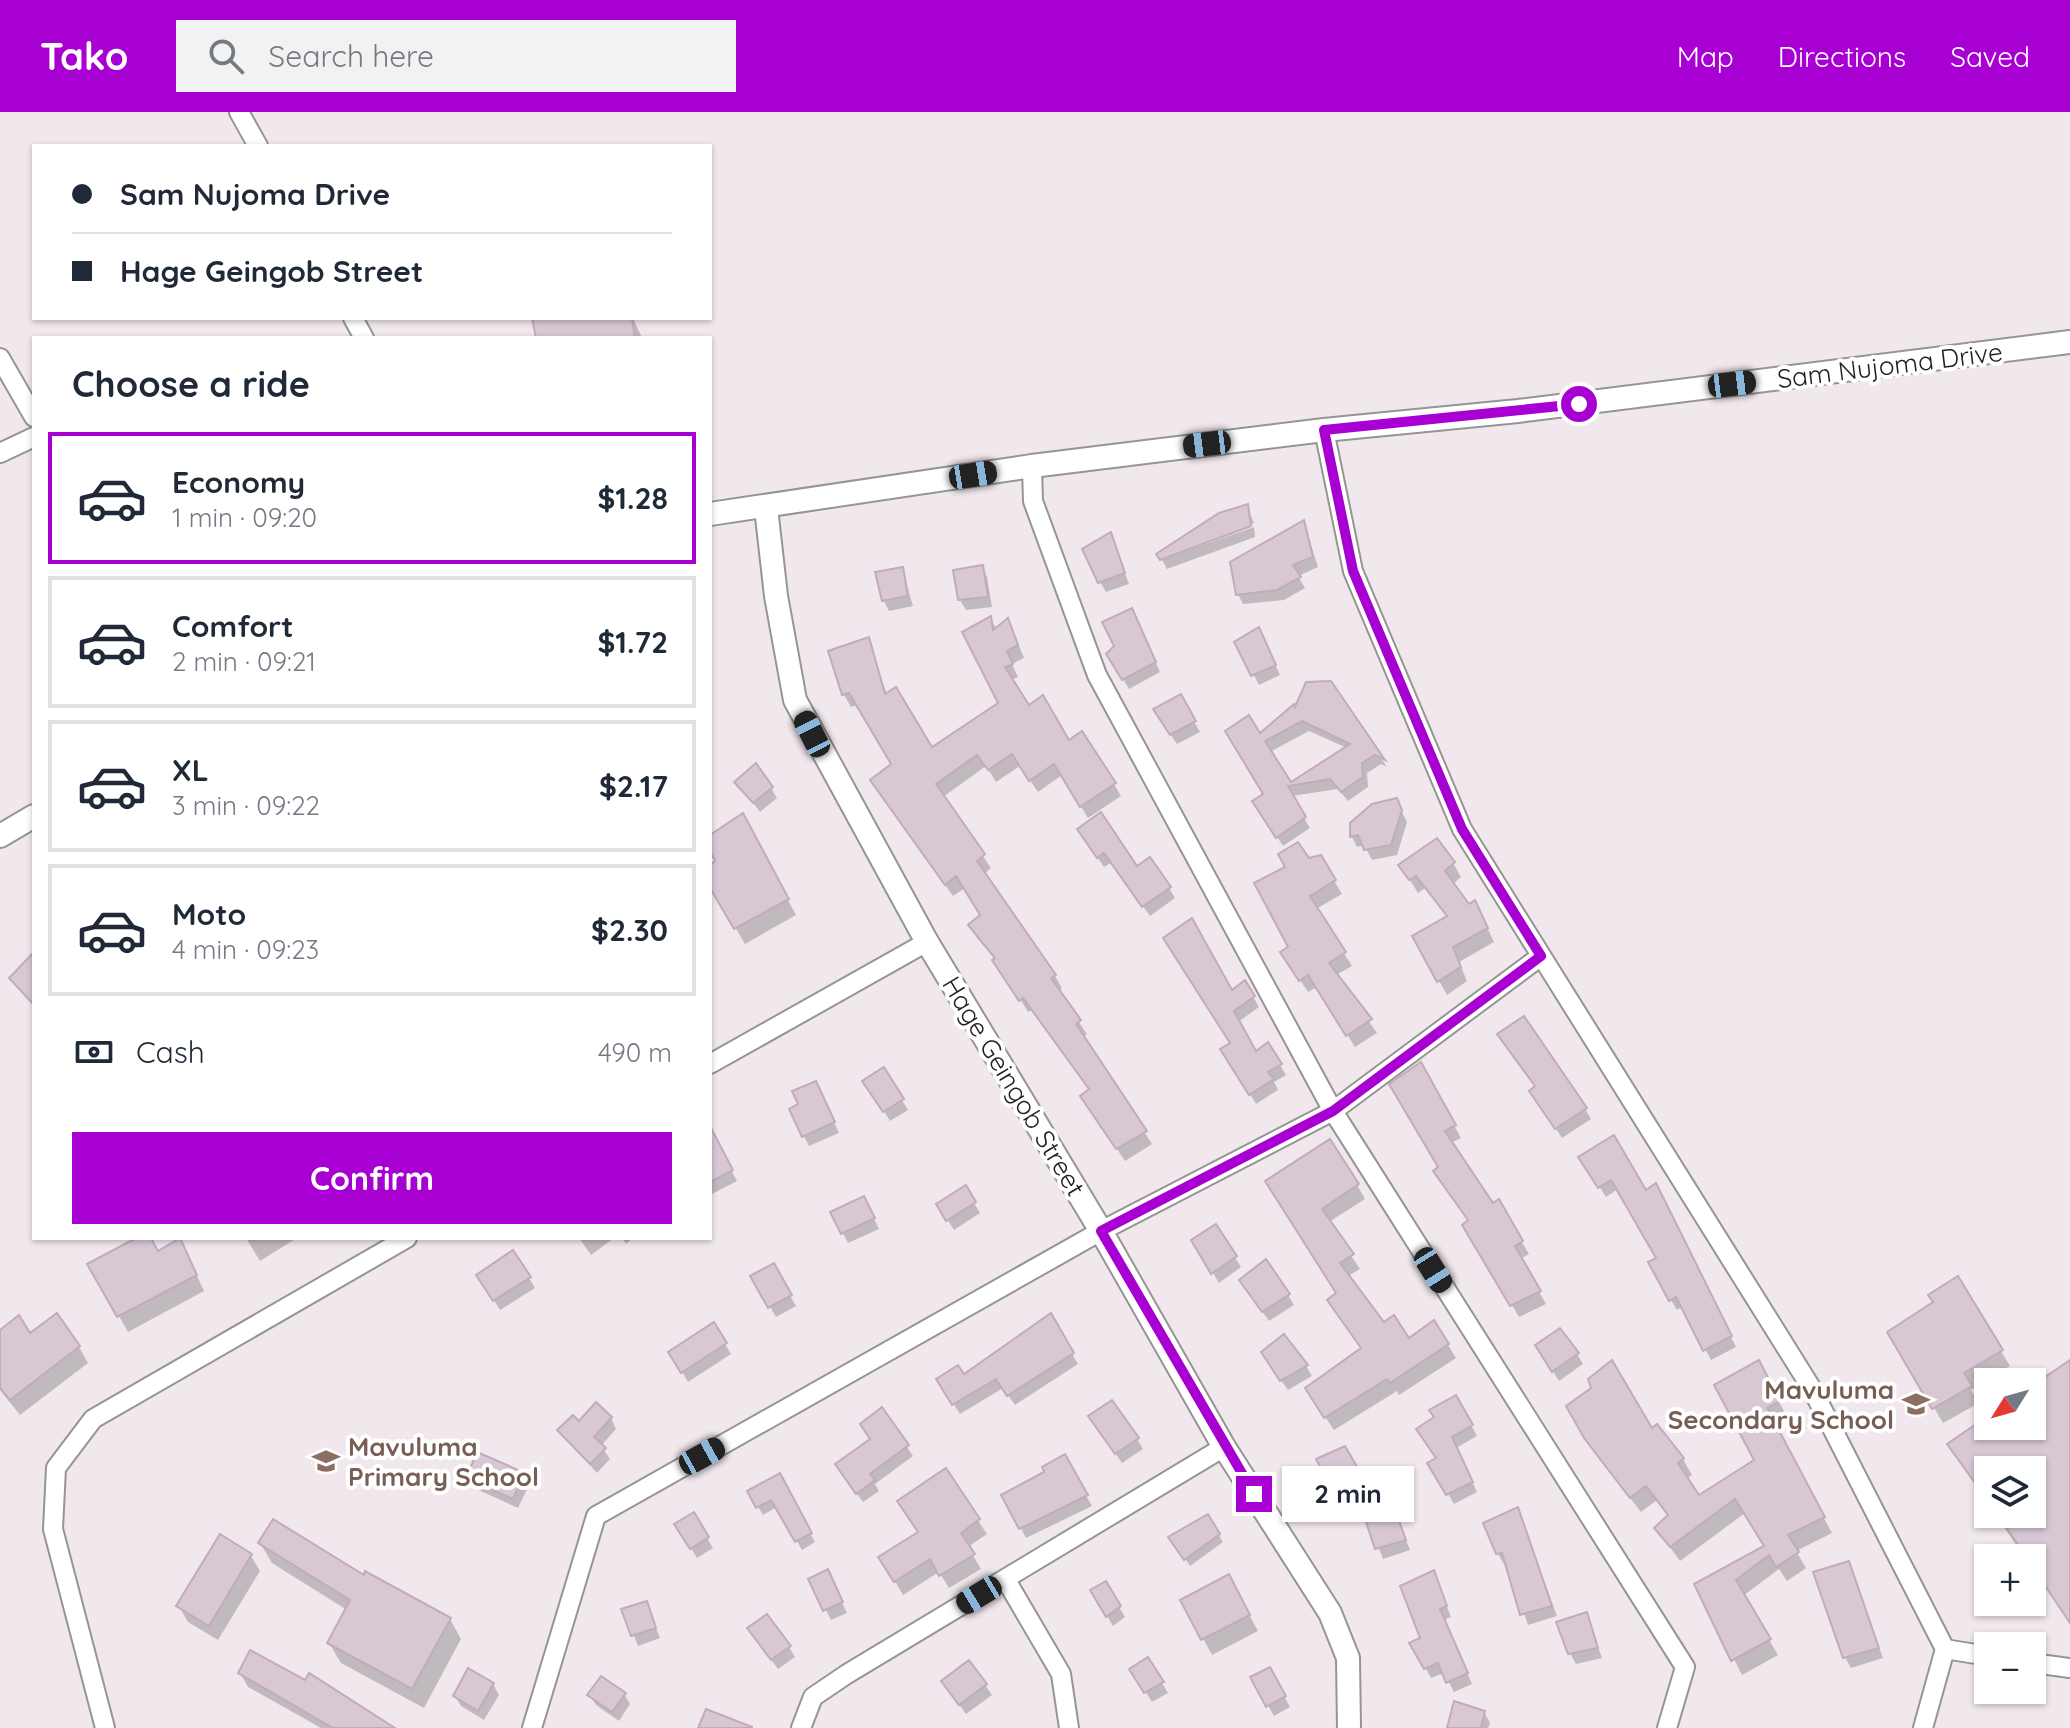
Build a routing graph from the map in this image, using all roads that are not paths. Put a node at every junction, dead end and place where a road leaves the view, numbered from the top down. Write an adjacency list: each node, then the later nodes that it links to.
1 (239, 112): 2 (street)
2 (257, 144)
3 (2070, 342): 6 (street, Sam Nujoma Drive)
4 (0, 358): 5 (street)
5 (32, 414)
6 (1324, 430): 9 (street, Sam Nujoma Drive); 15 (street)
7 (32, 438): 8 (street)
8 (0, 453)
9 (1032, 466): 10 (street, Sam Nujoma Drive); 17 (street)
10 (766, 508): 11 (street, Sam Nujoma Drive); 14 (street, Hage Geingob Street)
11 (712, 514)
12 (32, 817): 13 (street)
13 (0, 836)
14 (927, 942): 16 (street); 18 (street, Hage Geingob Street)
15 (1541, 956): 17 (street); 22 (street)
16 (712, 1063)
17 (1333, 1111): 18 (street); 31 (street)
18 (1101, 1231): 20 (street, Hage Geingob Street); 27 (street)
19 (404, 1240): 26 (street)
20 (1224, 1447): 21 (street); 30 (street, Hage Geingob Street)
21 (1006, 1580): 28 (street); 29 (street)
22 (1945, 1649): 23 (street); 32 (street)
23 (1974, 1654)
24 (2046, 1665): 25 (street)
25 (2070, 1668)
26 (105, 1728)
27 (532, 1728)
28 (801, 1728)
29 (1069, 1728)
30 (1349, 1728)
31 (1667, 1728)
32 (1923, 1728)

